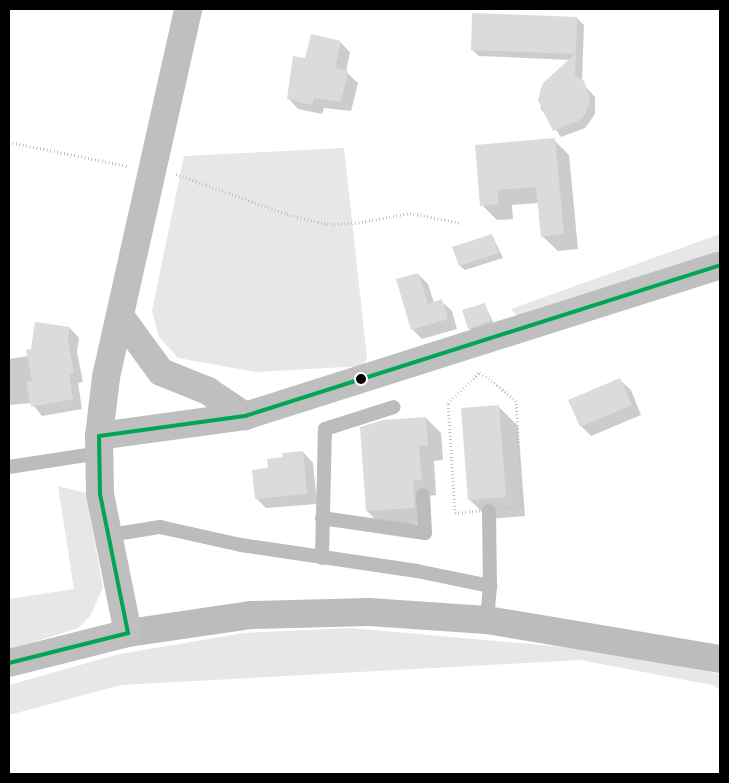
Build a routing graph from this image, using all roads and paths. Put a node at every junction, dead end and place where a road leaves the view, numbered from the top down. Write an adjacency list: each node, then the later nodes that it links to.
1 (188, 9): 3 (main road)
2 (9, 142): 3 (path)
3 (152, 171): 4 (path); 6 (main road)
4 (460, 223)
5 (720, 265): 8 (main road)
6 (120, 316): 8 (main road); 9 (main road)
7 (394, 407): 13 (lane)
8 (245, 416): 9 (main road)
9 (99, 445): 10 (lane); 14 (main road)
10 (9, 466)
11 (423, 495): 13 (lane)
12 (489, 511): 12 (path); 16 (lane)
13 (322, 518): 15 (lane)
14 (110, 534): 15 (lane); 18 (main road)
15 (322, 558): 16 (lane)
16 (490, 586): 17 (lane)
17 (487, 620): 18 (street); 19 (street)
18 (128, 633): 20 (main road)
19 (720, 659)
20 (9, 663)

